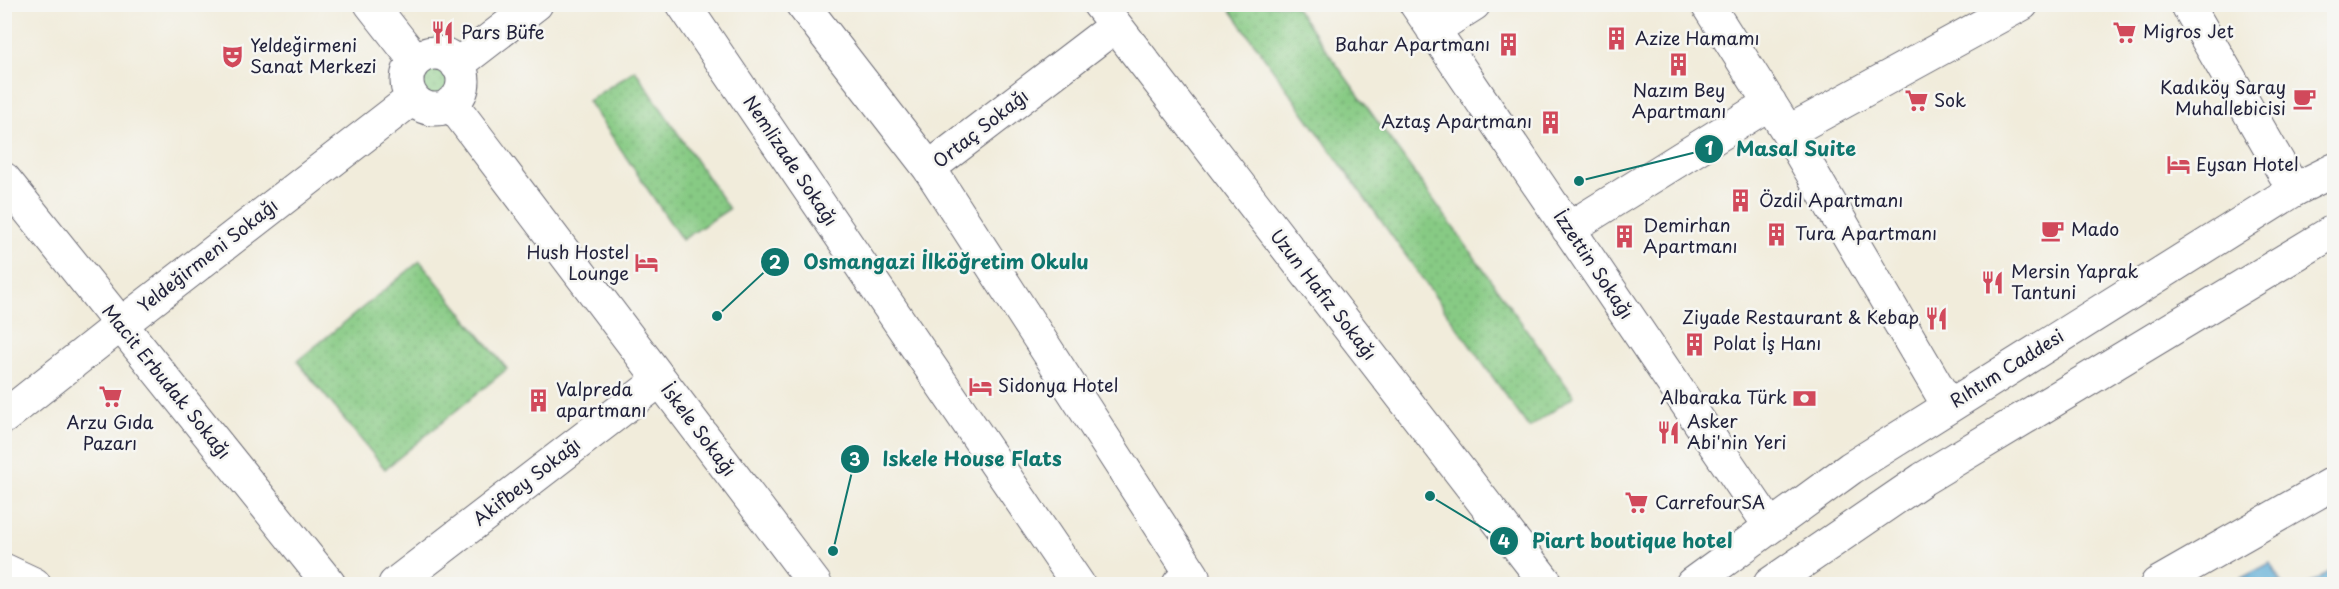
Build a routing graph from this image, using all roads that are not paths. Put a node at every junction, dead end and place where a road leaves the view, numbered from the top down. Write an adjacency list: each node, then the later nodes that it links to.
1 (371, 4): 11 (street)
2 (536, 4): 12 (street)
3 (683, 4): 34 (street, Nemlizade Sokağı)
4 (802, 4): 17 (street)
5 (1474, 4): 10 (street)
6 (1707, 4): 15 (street)
7 (2022, 4): 16 (street)
8 (2187, 4): 20 (street)
9 (1107, 15): 17 (street, Ortaç Sokağı); 36 (street, Uzun Hafız Sokağı)
10 (1424, 17): 21 (street, İzzettin Sokağı)
11 (415, 60): 12 (street); 13 (street)
12 (457, 64): 14 (street)
13 (413, 98): 14 (street); 23 (street, Yeldeğirmeni Sokağı)
14 (452, 103): 24 (street, İskele Sokağı)
15 (1770, 103): 16 (street); 21 (street)
16 (1788, 132): 25 (street)
17 (929, 168): 35 (street, Ortaç Sokağı)
18 (2334, 170): 20 (street, Rıhtım Caddesi)
19 (4, 179): 23 (street, Macit Erbudak Sokağı)
20 (2294, 190): 25 (street, Rıhtım Caddesi)
21 (1568, 229): 28 (street, İzzettin Sokağı)
22 (2334, 231): 38 (street)
23 (120, 325): 26 (street, Yeldeğirmeni Sokağı); 31 (street, Macit Erbudak Sokağı)
24 (660, 380): 32 (street, Akifbey Sokağı); 33 (street, İskele Sokağı)
25 (1948, 405): 28 (street, Rıhtım Caddesi)
26 (4, 417)
27 (2334, 483): 39 (street)
28 (1770, 525): 37 (street, Rıhtım Caddesi)
29 (4, 570): 30 (street)
30 (34, 585)
31 (329, 585)
32 (395, 585)
33 (815, 585)
34 (1078, 585)
35 (1179, 585)
36 (1547, 585)
37 (1692, 585)
38 (1770, 585)
39 (2157, 585)

